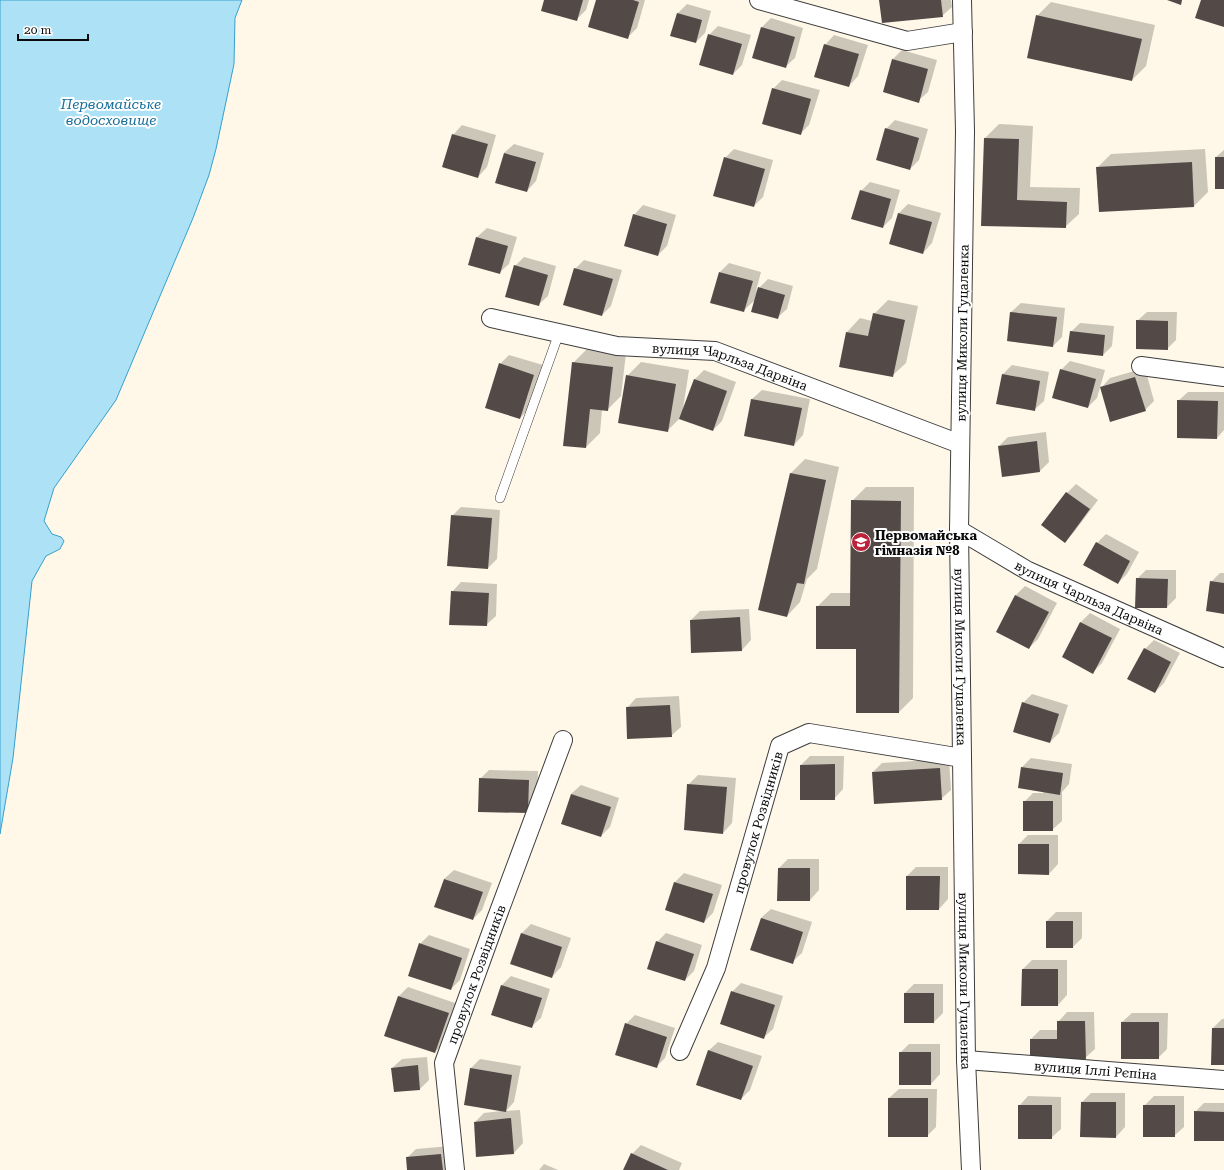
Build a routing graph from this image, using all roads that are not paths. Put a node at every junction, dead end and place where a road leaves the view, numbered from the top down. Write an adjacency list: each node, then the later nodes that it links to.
1 (759, 0): 3 (street)
2 (962, 0): 3 (street, вулиця Миколи Гуцаленка)
3 (963, 32): 8 (street, вулиця Миколи Гуцаленка)
4 (491, 318): 5 (street, вулиця Чарльза Дарвіна)
5 (559, 333): 8 (street, вулиця Чарльза Дарвіна); 9 (lane)
6 (1141, 366): 7 (street)
7 (1224, 377)
8 (960, 444): 10 (street, вулиця Миколи Гуцаленка)
9 (500, 498)
10 (959, 530): 11 (street, вулиця Чарльза Дарвіна); 13 (street, вулиця Миколи Гуцаленка)
11 (1224, 658)
12 (563, 740): 17 (street, провулок Розвідників)
13 (962, 758): 14 (street, провулок Розвідників); 15 (street, вулиця Миколи Гуцаленка)
14 (680, 1051)
15 (966, 1060): 16 (street, вулиця Іллі Рєпіна); 18 (street, вулиця Миколи Гуцаленка)
16 (1224, 1080)
17 (455, 1170)
18 (971, 1170)

